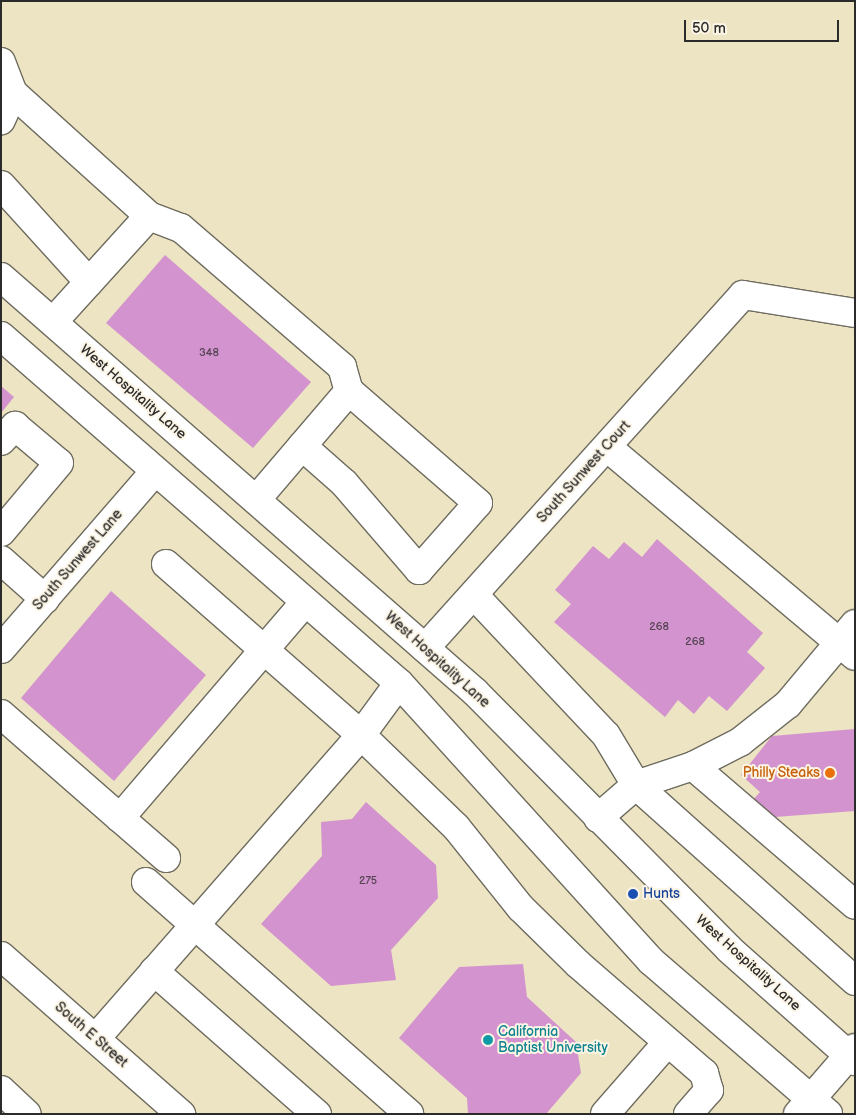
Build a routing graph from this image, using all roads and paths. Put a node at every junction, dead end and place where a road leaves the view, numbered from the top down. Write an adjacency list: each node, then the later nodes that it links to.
1 (1, 62): 2 (main road)
2 (13, 93): 3 (main road); 5 (main road)
3 (1, 120)
4 (1, 185): 7 (main road)
5 (149, 216): 7 (main road); 11 (main road)
6 (1, 277): 9 (main road, West Hospitality Lane)
7 (89, 282): 9 (main road)
8 (855, 313): 14 (main road, South Sunwest Court)
9 (53, 322): 16 (main road, West Hospitality Lane)
10 (1, 336): 15 (main road)
11 (349, 391): 13 (main road); 13 (main road)
12 (1, 441): 17 (main road)
13 (302, 446): 16 (main road)
14 (607, 447): 20 (main road, South Sunwest Court); 23 (main road)
15 (155, 471): 21 (main road, South Sunwest Lane); 22 (main road)
16 (256, 500): 24 (main road, West Hospitality Lane)
17 (1, 532)
18 (1, 560): 21 (main road)
19 (166, 564): 26 (main road)
20 (474, 595): 24 (main road, South Sunwest Court); 31 (main road)
21 (45, 599): 25 (main road, South Sunwest Lane)
22 (305, 602): 26 (main road); 27 (main road)
23 (850, 641): 30 (main road)
24 (425, 648): 33 (main road, West Hospitality Lane)
25 (1, 649)
26 (263, 651): 29 (main road); 32 (main road)
27 (399, 683): 29 (main road); 46 (main road)
28 (1, 714): 32 (main road)
29 (361, 735): 37 (main road); 42 (main road)
30 (693, 766): 31 (main road); 36 (main road)
31 (636, 785): 33 (main road); 40 (main road)
32 (120, 818): 34 (main road)
33 (598, 818): 43 (main road, West Hospitality Lane)
34 (166, 858)
35 (146, 882): 37 (main road)
36 (855, 905)
37 (194, 926): 39 (main road); 45 (main road)
38 (1, 956): 41 (main road, South E Street)
39 (154, 971): 41 (main road); 49 (main road)
40 (855, 981)
41 (96, 1038): 48 (main road, South E Street)
42 (667, 1043): 50 (main road); 51 (main road)
43 (853, 1055): 46 (main road)
44 (1, 1090): 47 (main road)
45 (394, 1109)
46 (812, 1109)
47 (27, 1114)
48 (181, 1114)
49 (317, 1114)
50 (605, 1114)
51 (688, 1114)

